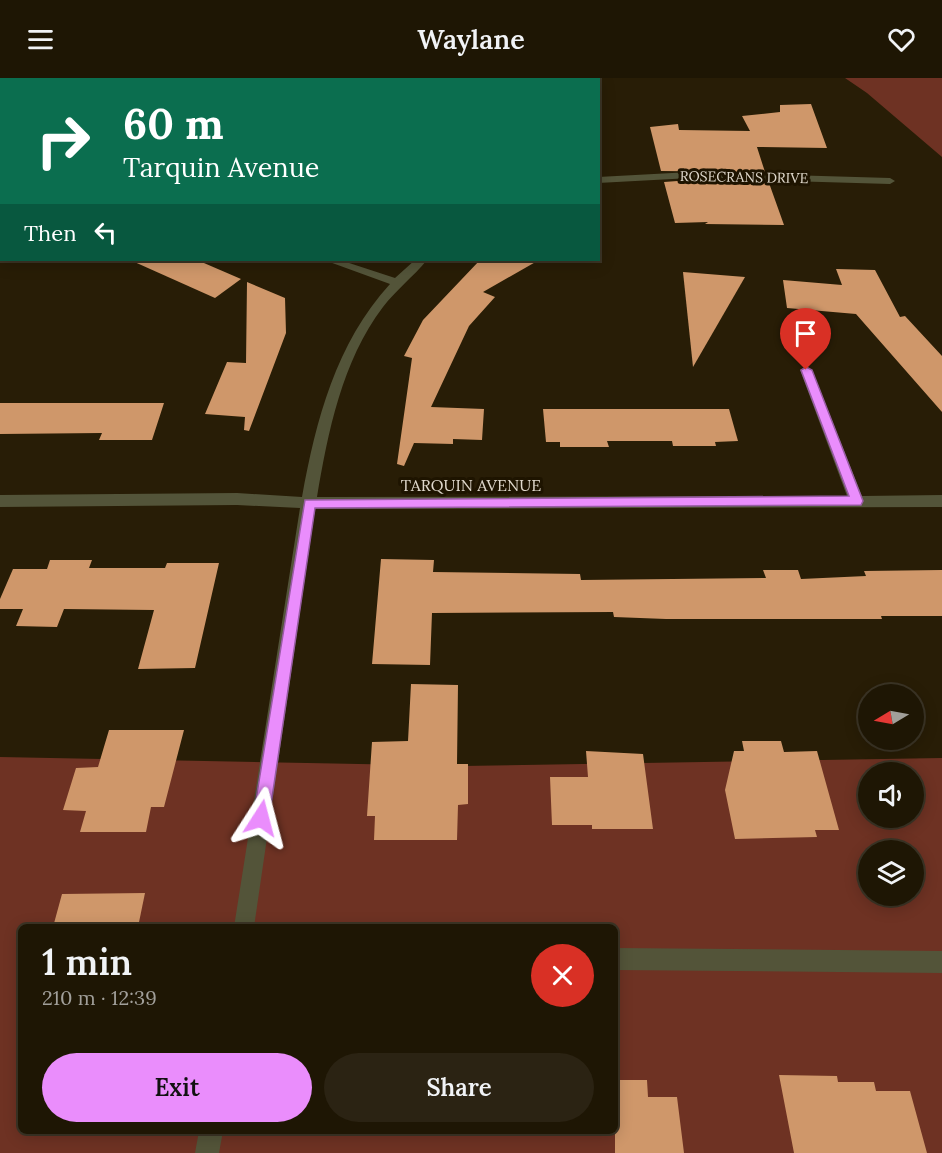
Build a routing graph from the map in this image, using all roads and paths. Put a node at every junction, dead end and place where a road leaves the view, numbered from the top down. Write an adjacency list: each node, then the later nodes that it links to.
1 (600, 180): 2 (street, ROSECRANS DRIVE)
2 (890, 181)
3 (333, 261): 5 (street)
4 (420, 261): 5 (street)
5 (396, 282): 10 (street)
6 (806, 370): 8 (street)
7 (0, 501): 10 (street, TARQUIN AVENUE)
8 (857, 501): 9 (street, TARQUIN AVENUE); 10 (street, TARQUIN AVENUE)
9 (942, 501)
10 (309, 503): 11 (street)
11 (244, 924)
12 (618, 959): 13 (street)
13 (942, 962)
14 (210, 1134): 15 (street)
15 (207, 1153)

